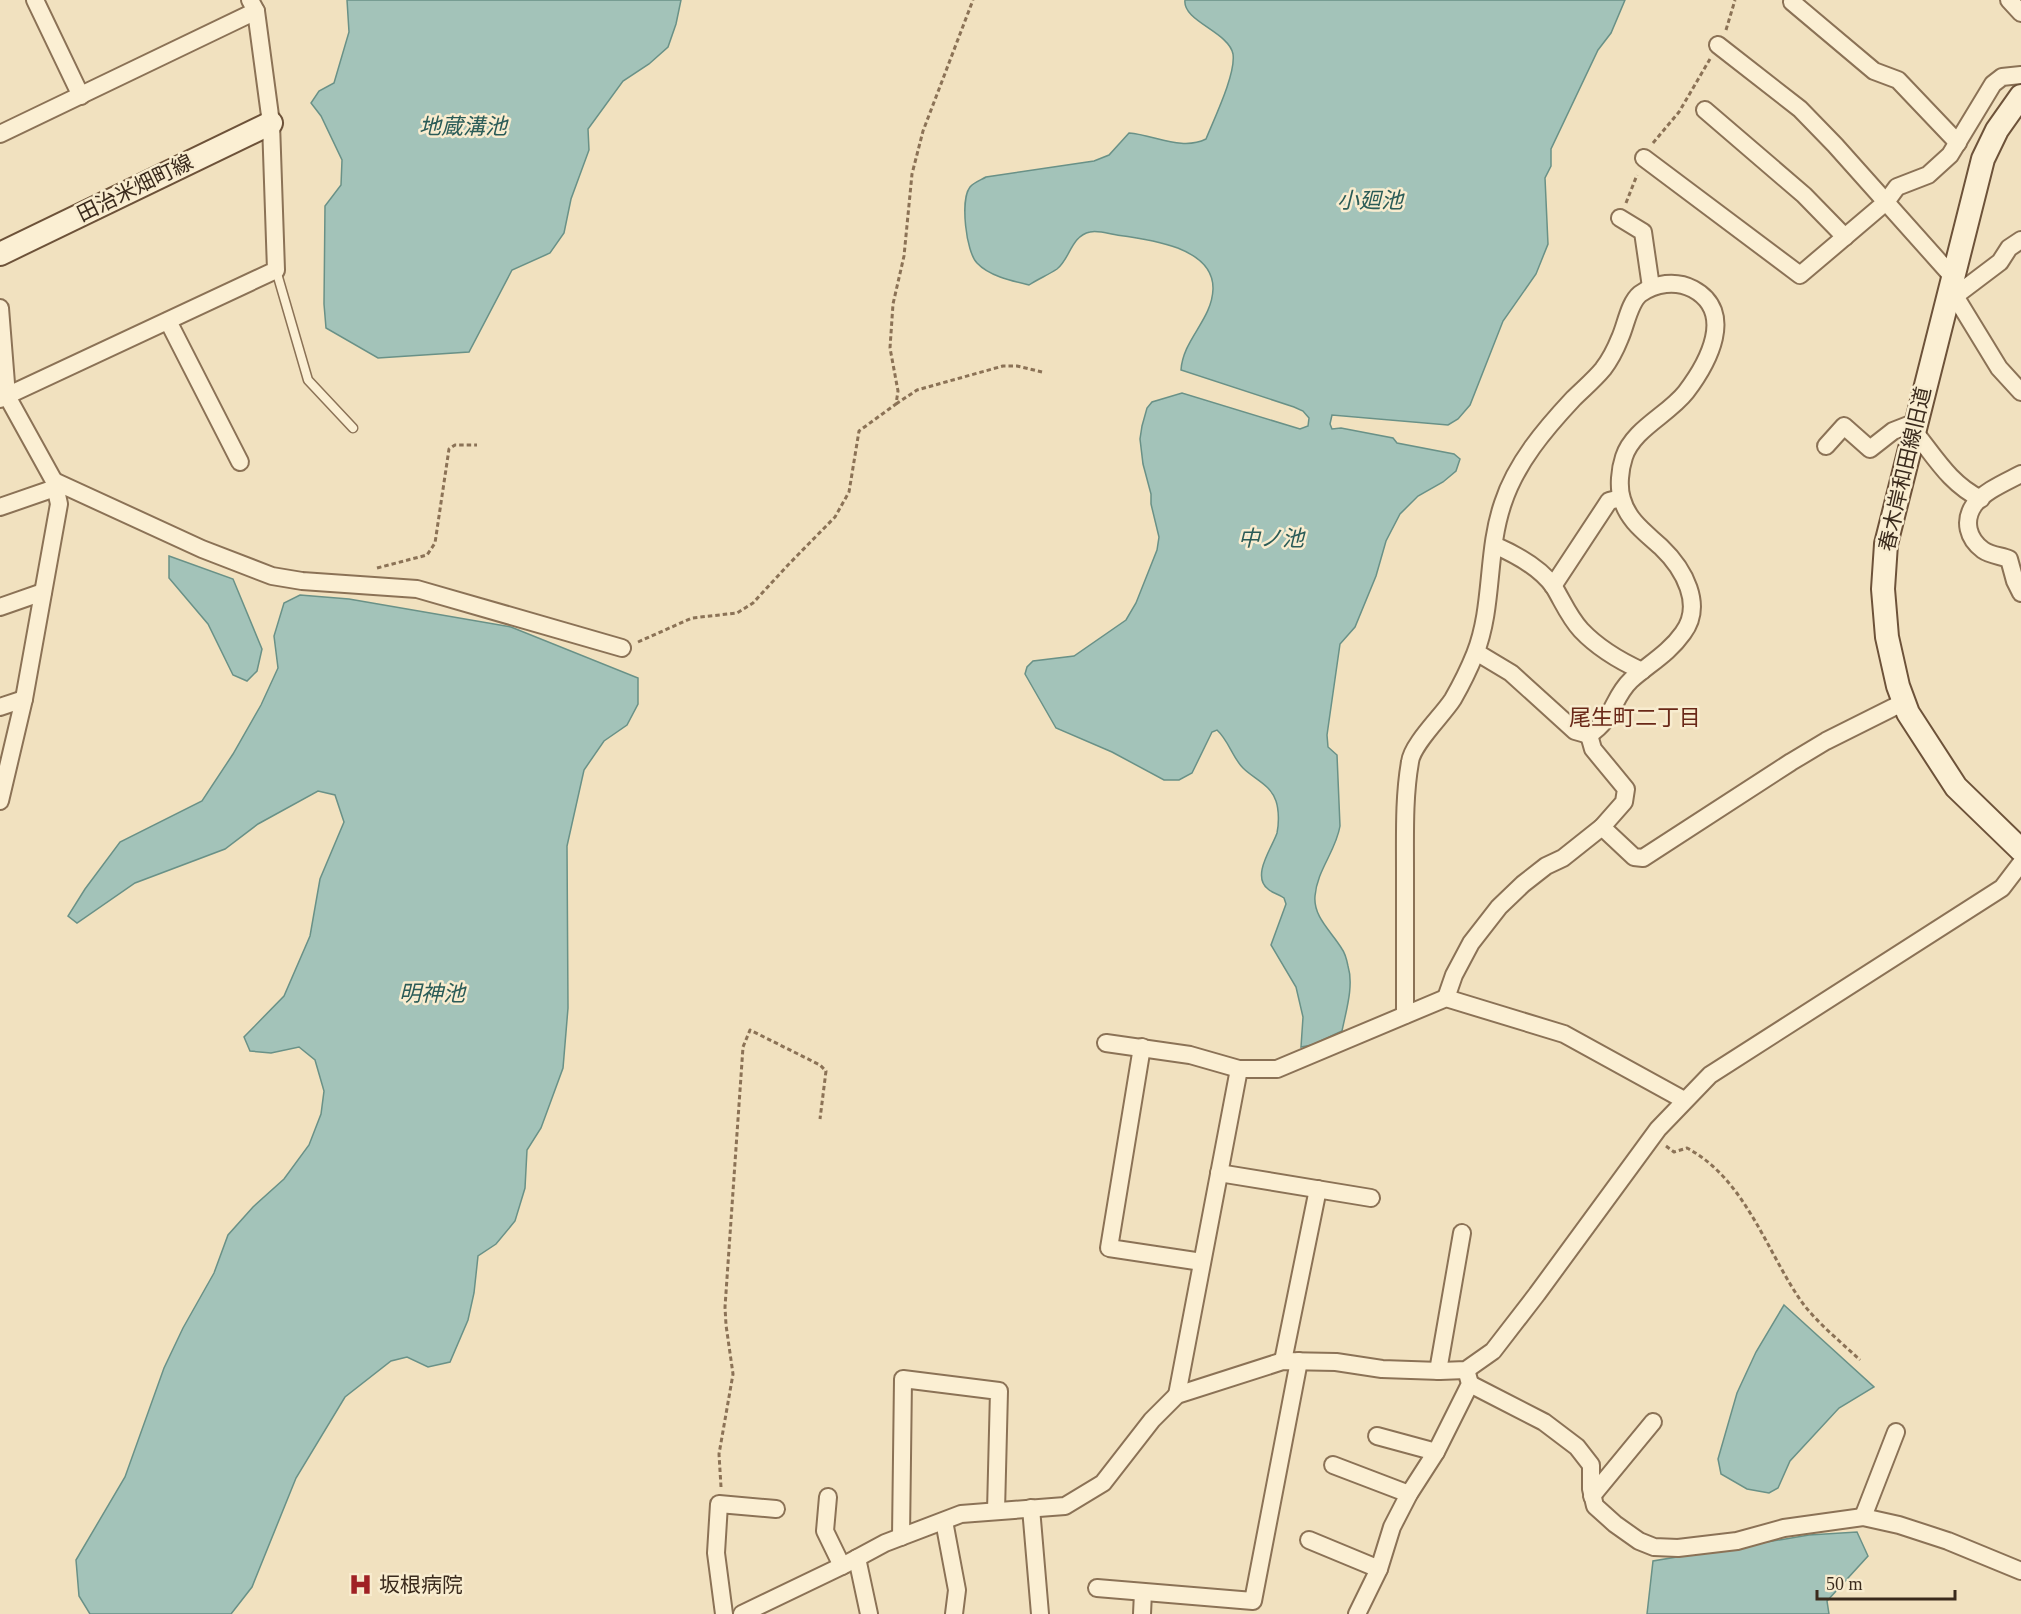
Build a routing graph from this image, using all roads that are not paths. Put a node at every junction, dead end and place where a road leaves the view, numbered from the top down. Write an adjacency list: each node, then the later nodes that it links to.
1 (35, 0): 8 (street)
2 (2009, 0): 5 (street)
3 (1792, 2): 13 (street)
4 (253, 5): 8 (street); 11 (street)
5 (2021, 13)
6 (1718, 45): 15 (street)
7 (2021, 75): 13 (street)
8 (81, 96): 12 (street)
9 (2021, 96): 22 (street, 春木岸和田線旧道)
10 (1705, 110): 17 (street)
11 (271, 123): 19 (street, 田治米畑町線); 20 (street)
12 (0, 134)
13 (1958, 143): 15 (street)
14 (1644, 158): 17 (street)
15 (1886, 202): 17 (street); 22 (street)
16 (1620, 218): 21 (street)
17 (1845, 237)
18 (2021, 240): 22 (street)
19 (0, 254)
20 (276, 270): 24 (street); 28 (lane)
21 (1651, 287): 33 (street); 36 (street)
22 (1952, 289): 25 (street); 27 (street, 春木岸和田線旧道)
23 (0, 308): 26 (street)
24 (168, 321): 26 (street); 30 (street)
25 (2021, 392)
26 (4, 397): 32 (street)
27 (1915, 427): 29 (street); 34 (street); 45 (street, 春木岸和田線旧道)
28 (353, 428)
29 (1826, 446)
30 (240, 462)
31 (2021, 474): 34 (street)
32 (54, 484): 35 (street); 38 (street); 41 (street)
33 (1621, 498): 37 (street); 43 (street)
34 (1980, 499): 39 (street)
35 (0, 507)
36 (1494, 545): 37 (street); 42 (street)
37 (1553, 586): 43 (street)
38 (43, 592): 40 (street); 44 (street)
39 (2021, 593)
40 (0, 607)
41 (622, 648)
42 (1476, 652): 47 (street); 53 (street)
43 (1642, 672): 47 (street)
44 (24, 699): 46 (street); 48 (street)
45 (1904, 702): 49 (street); 50 (street, 春木岸和田線旧道)
46 (0, 707)
47 (1589, 735): 49 (street)
48 (0, 801)
49 (1602, 827): 52 (street)
50 (2021, 850)
51 (2021, 863): 57 (street)
52 (1446, 998): 53 (street); 57 (street)
53 (1406, 1015): 56 (street)
54 (1106, 1043): 55 (street)
55 (1142, 1047): 56 (street); 62 (street)
56 (1239, 1069): 58 (street)
57 (1684, 1101): 65 (street)
58 (1220, 1173): 59 (street); 62 (street)
59 (1318, 1189): 60 (street); 63 (street)
60 (1371, 1198)
61 (1462, 1233): 64 (street)
62 (1203, 1262): 66 (street)
63 (1291, 1361): 64 (street); 66 (street); 86 (street)
64 (1437, 1371): 65 (street)
65 (1468, 1377): 70 (street); 73 (street)
66 (1177, 1395): 75 (street)
67 (1653, 1422): 73 (street)
68 (1896, 1432): 78 (street)
69 (1377, 1436): 70 (street)
70 (1437, 1452): 72 (street)
71 (1333, 1465): 72 (street)
72 (1408, 1494): 83 (street)
73 (1592, 1496): 78 (street)
74 (828, 1497): 82 (street)
75 (1031, 1508): 77 (street); 91 (street)
76 (776, 1509): 87 (street)
77 (996, 1511): 79 (street); 80 (street)
78 (1863, 1517): 84 (street)
79 (944, 1521): 80 (street); 90 (street)
80 (901, 1537): 82 (street)
81 (1309, 1540): 83 (street)
82 (850, 1562): 88 (street); 89 (street)
83 (1379, 1569): 93 (street)
84 (2021, 1571)
85 (1097, 1588): 86 (street)
86 (1143, 1592): 92 (street)
87 (724, 1614)
88 (742, 1614)
89 (869, 1614)
90 (954, 1614)
91 (1040, 1614)
92 (1142, 1614)
93 (1357, 1614)

